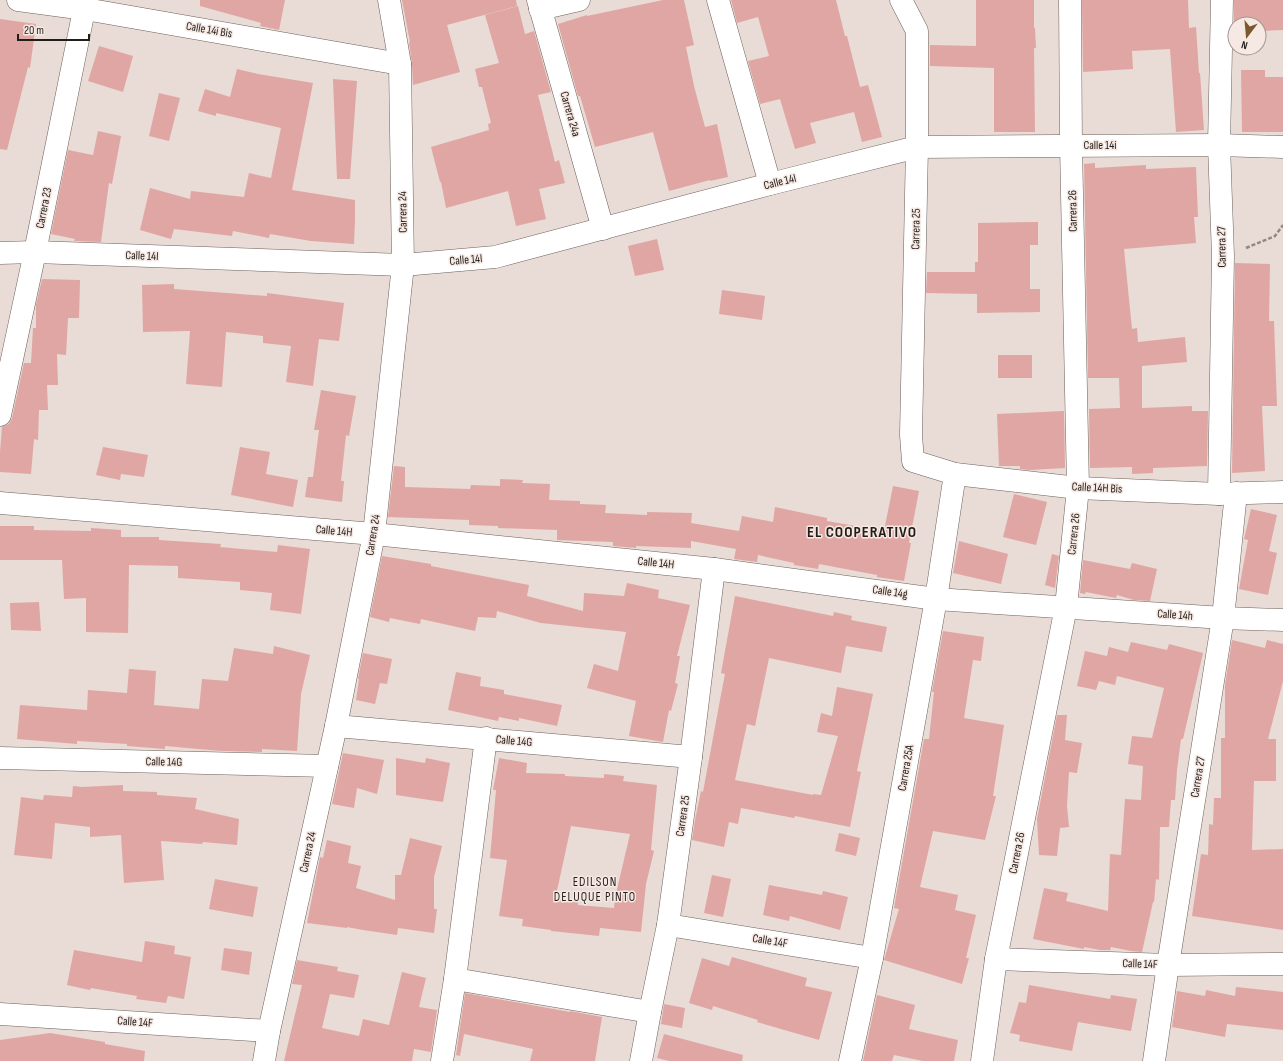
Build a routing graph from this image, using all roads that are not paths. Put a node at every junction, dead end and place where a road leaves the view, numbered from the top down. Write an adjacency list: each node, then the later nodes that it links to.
1 (18, 0): 9 (street, Calle 14i Bis)
2 (389, 0): 12 (street, Carrera 24)
3 (579, 0): 10 (street)
4 (718, 0): 17 (street)
5 (901, 0): 11 (street, Carrera 25)
6 (916, 0): 11 (street)
7 (1070, 0): 13 (street, Carrera 26)
8 (1222, 0): 14 (street, Carrera 27)
9 (85, 4): 12 (street, Calle 14i Bis); 19 (street, Carrera 23)
10 (539, 5): 18 (street, Carrera 24a)
11 (917, 31): 15 (street, Carrera 25)
12 (400, 64): 21 (street, Carrera 24)
13 (1071, 145): 14 (street, Calle 14i); 15 (street, Calle 14i); 25 (street, Carrera 26)
14 (1219, 145): 16 (street, Calle 14i); 27 (street, Carrera 27)
15 (918, 147): 17 (street, Calle 14I); 23 (street, Carrera 25)
16 (1283, 147)
17 (770, 184): 18 (street, Calle 14I)
18 (603, 229): 21 (street, Calle 14I)
19 (35, 252): 20 (street, Calle 14I); 21 (street, Calle 14I); 22 (street, Carrera 23)
20 (0, 253)
21 (404, 265): 29 (street, Carrera 24)
22 (0, 415)
23 (913, 461): 24 (street, Calle 14H Bis)
24 (955, 474): 25 (street, Calle 14H Bis); 31 (street, Carrera 25A)
25 (1078, 488): 27 (street, Calle 14H Bis); 32 (street, Carrera 26)
26 (1283, 492): 27 (street, Calle 14H Bis)
27 (1228, 493): 33 (street, Carrera 27)
28 (0, 503): 29 (street, Calle 14H)
29 (374, 534): 30 (street, Calle 14H); 35 (street, Carrera 24)
30 (714, 569): 31 (street, Calle 14g); 37 (street, Carrera 25)
31 (936, 598): 32 (street, Calle 14g); 41 (street, Carrera 25A)
32 (1066, 607): 33 (street, Calle 14h); 42 (street, Carrera 26)
33 (1223, 618): 34 (street, Calle 14h); 44 (street, Carrera 27)
34 (1283, 620)
35 (336, 726): 36 (street, Calle 14G); 39 (street, Carrera 24)
36 (486, 738): 37 (street, Calle 14G); 45 (street)
37 (691, 757): 40 (street, Carrera 25)
38 (0, 758): 39 (street, Calle 14G)
39 (327, 766): 48 (street, Carrera 24)
40 (668, 925): 41 (street, Calle 14F); 46 (street, Carrera 25)
41 (872, 958): 52 (street, Carrera 25A)
42 (996, 959): 44 (street, Calle 14F); 53 (street, Carrera 26)
43 (1283, 964): 44 (street, Calle 14F)
44 (1168, 965): 54 (street, Carrera 27)
45 (455, 979): 46 (street); 50 (street)
46 (650, 1012): 51 (street, Carrera 25)
47 (0, 1014): 48 (street, Calle 14F)
48 (270, 1031): 49 (street, Carrera 24)
49 (268, 1060)
50 (442, 1061)
51 (641, 1061)
52 (850, 1061)
53 (982, 1061)
54 (1154, 1061)

